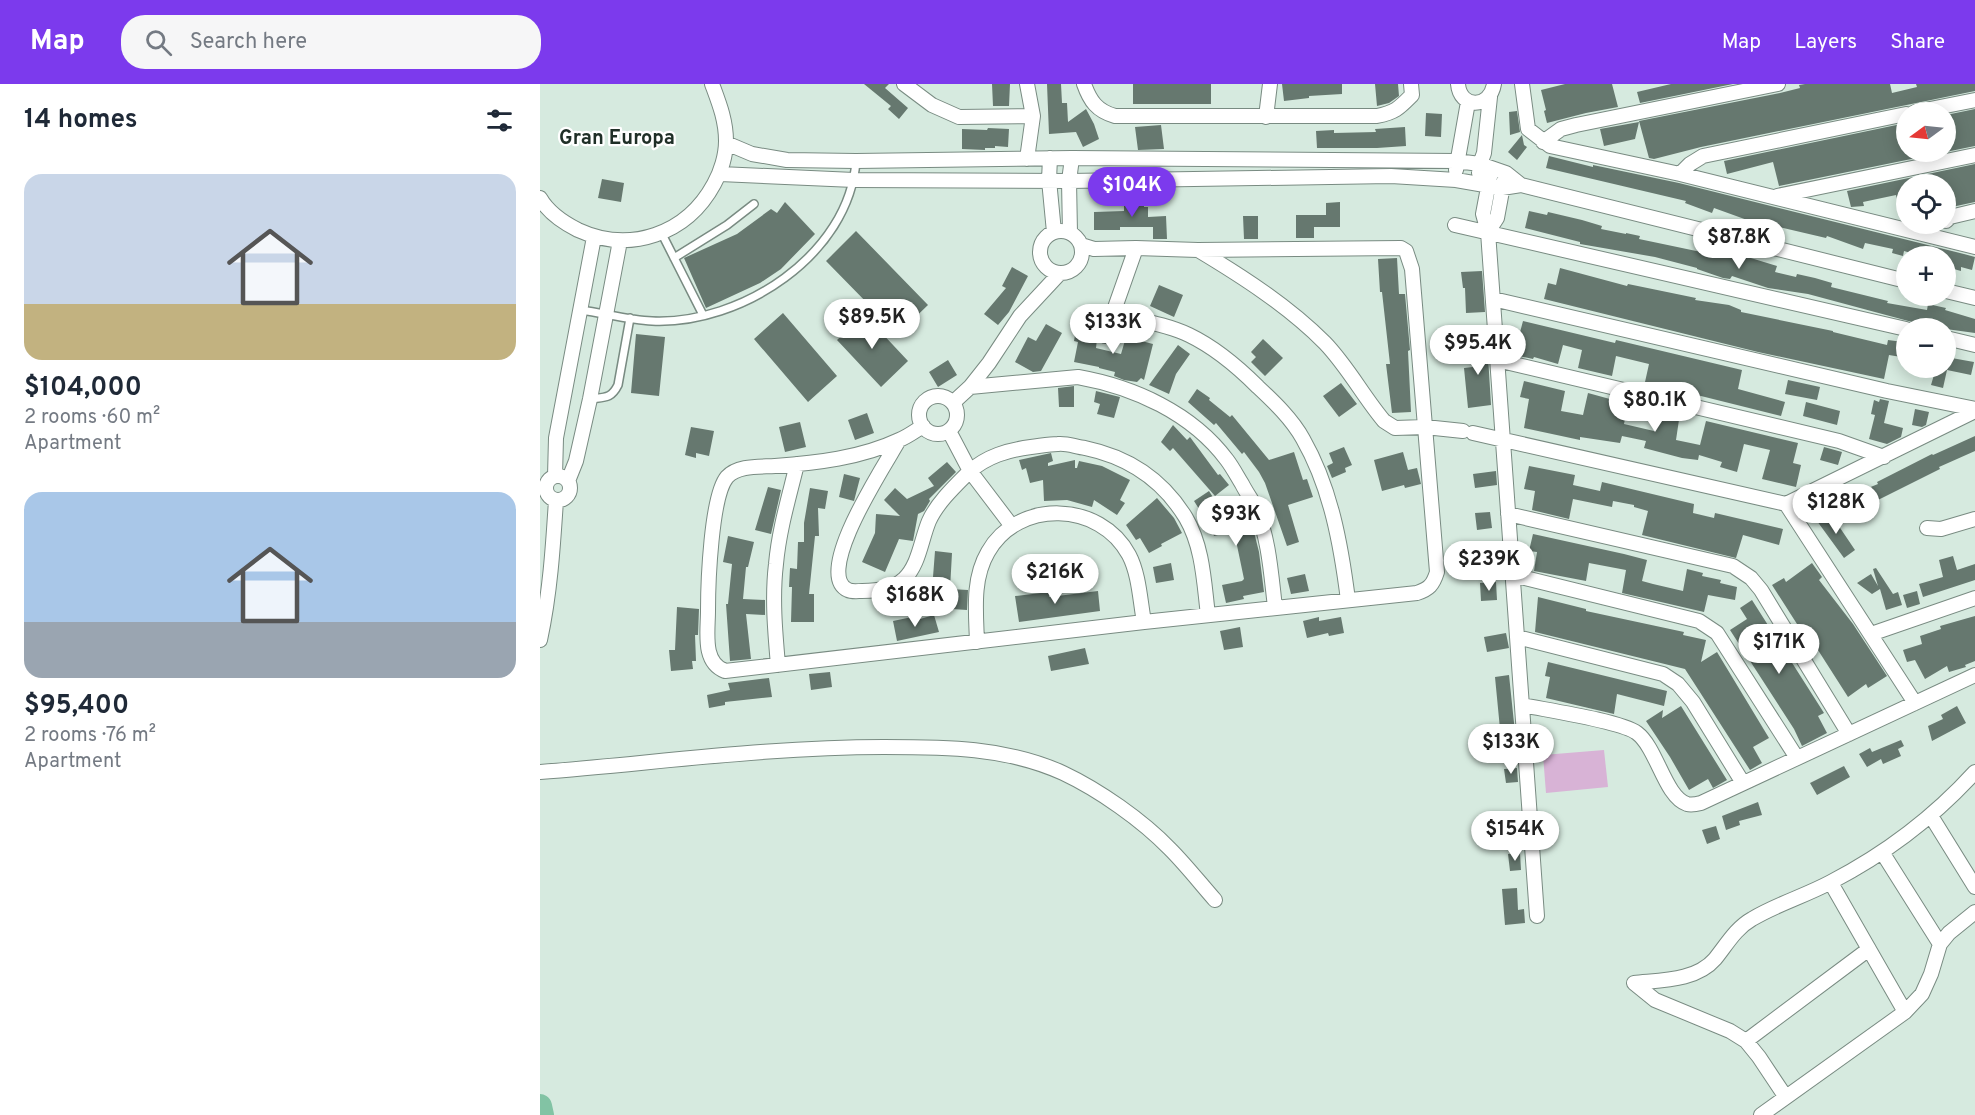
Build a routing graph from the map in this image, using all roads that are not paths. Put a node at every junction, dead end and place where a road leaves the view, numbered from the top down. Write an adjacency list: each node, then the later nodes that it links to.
1 (711, 84): 18 (street)
2 (904, 84): 14 (street)
3 (1027, 84): 14 (street)
4 (1084, 84): 16 (street)
5 (1270, 84): 16 (street)
6 (1412, 84): 16 (street)
7 (1458, 84): 12 (street)
8 (1522, 84): 17 (street)
9 (1778, 84): 17 (street)
10 (1492, 90): 12 (street); 25 (street)
11 (1975, 100): 13 (street)
12 (1468, 102): 24 (street)
13 (1956, 104)
14 (1033, 116): 22 (street)
15 (1896, 116): 28 (street)
16 (1266, 117)
17 (1543, 142): 28 (street)
18 (726, 143): 23 (street); 27 (street)
19 (1975, 155): 36 (street)
20 (1050, 158): 21 (street); 22 (street); 30 (street)
21 (1072, 158): 24 (street); 32 (street)
22 (1027, 159): 23 (street)
23 (856, 161): 29 (lane)
24 (1456, 161): 25 (street); 31 (street)
25 (1486, 166): 26 (street); 33 (street)
26 (1506, 173): 34 (street); 35 (street)
27 (720, 174): 29 (street); 45 (street)
28 (1680, 174): 36 (street)
29 (855, 180): 30 (street); 62 (lane)
30 (1049, 180): 32 (street); 42 (street)
31 (1456, 180): 32 (street); 33 (street)
32 (1069, 181): 44 (street)
33 (1482, 185): 35 (street); 43 (street)
34 (1521, 185): 35 (street); 55 (street)
35 (1502, 188): 43 (street)
36 (1774, 197): 46 (street)
37 (540, 198): 47 (street)
38 (754, 204): 53 (lane)
39 (1975, 212): 40 (street)
40 (1956, 216)
41 (1455, 225): 43 (street)
42 (1054, 232): 44 (street); 54 (street)
43 (1488, 232): 57 (street); 64 (street)
44 (1070, 233): 49 (street)
45 (662, 234): 48 (street); 53 (lane)
46 (1922, 235): 50 (street)
47 (594, 237): 48 (street); 59 (street)
48 (620, 241): 60 (street)
49 (1081, 245): 51 (street); 54 (street)
50 (1975, 247)
51 (1136, 248): 52 (street); 61 (street)
52 (1198, 250): 74 (street); 74 (street)
53 (674, 258): 62 (lane)
54 (1060, 273): 69 (street)
55 (1896, 279)
56 (1956, 293): 58 (street)
57 (1493, 298): 68 (street); 72 (street)
58 (1975, 298)
59 (580, 310): 60 (lane); 81 (street)
60 (606, 313): 63 (lane); 70 (street)
61 (1114, 314): 65 (street); 90 (street)
62 (704, 315): 63 (lane)
63 (630, 318): 70 (lane)
64 (1896, 327)
65 (1105, 336)
66 (1956, 340): 67 (street)
67 (1975, 345)
68 (1497, 360): 76 (street); 78 (street)
69 (970, 387): 71 (street); 91 (street)
70 (590, 399): 81 (street)
71 (954, 404): 73 (street); 75 (street)
72 (1975, 410): 78 (street)
73 (923, 426): 75 (street); 77 (street)
74 (1425, 427): 76 (street); 90 (street)
75 (949, 431): 80 (street)
76 (1503, 439): 83 (street); 84 (street)
77 (900, 440): 79 (street); 80 (street)
78 (1884, 457): 83 (street)
79 (798, 464): 98 (street); 98 (street)
80 (970, 471): 86 (street); 92 (street)
81 (553, 478): 82 (street); 82 (street)
82 (549, 498): 96 (street)
83 (1786, 504): 94 (street)
84 (1508, 514): 88 (street); 102 (street)
85 (1975, 519): 87 (street)
86 (1011, 525): 93 (street); 97 (street)
87 (1927, 528)
88 (1513, 575): 95 (street); 103 (street)
89 (1975, 598): 94 (street)
90 (1348, 600): 91 (street)
91 (1275, 607): 92 (street)
92 (1208, 615): 93 (street)
93 (1144, 622): 97 (street)
94 (1871, 634): 100 (street)
95 (1517, 637): 101 (street); 106 (street)
96 (540, 640)
97 (978, 642): 98 (street)
98 (778, 665)
99 (1975, 675): 100 (street)
100 (1915, 704): 102 (street)
101 (1522, 705): 106 (street); 113 (street)
102 (1849, 734): 103 (street)
103 (1797, 758): 106 (street)
104 (540, 772): 111 (street)
105 (1973, 778): 107 (street)
106 (1743, 783)
107 (1931, 816): 108 (street); 110 (street)
108 (1882, 852): 109 (street); 114 (street)
109 (1831, 882): 115 (street); 117 (street)
110 (1975, 887)
111 (1215, 900)
112 (1975, 912): 114 (street)
113 (1537, 916)
114 (1940, 944): 116 (street)
115 (1869, 949): 116 (street); 117 (street)
116 (1905, 1012): 118 (street)
117 (1746, 1041): 118 (street)
118 (1785, 1096): 119 (street)
119 (1761, 1115)

